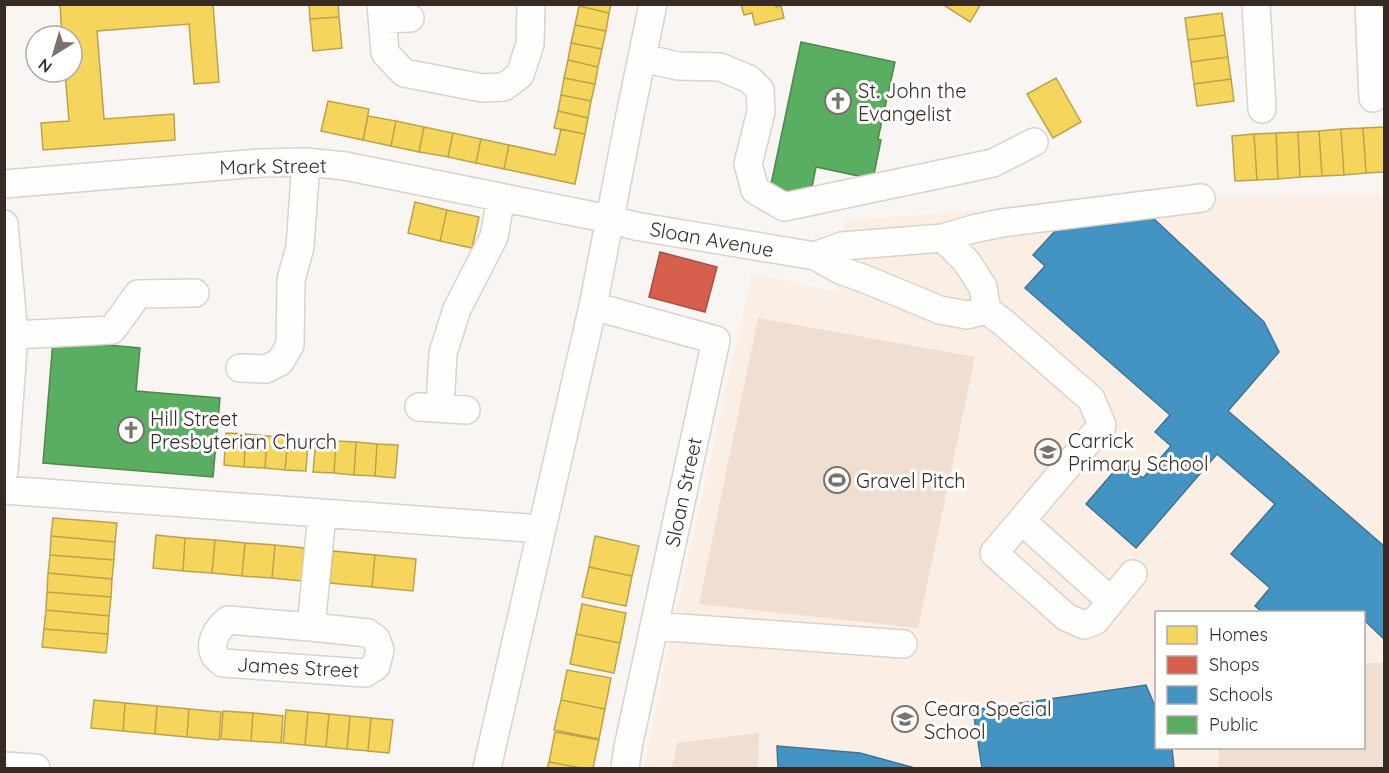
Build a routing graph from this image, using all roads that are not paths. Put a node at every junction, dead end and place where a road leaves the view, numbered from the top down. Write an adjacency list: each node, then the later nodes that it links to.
1 (531, 4): 5 (street)
2 (653, 4): 7 (street)
3 (1256, 4): 9 (street)
4 (1369, 4): 8 (street)
5 (382, 12): 6 (street)
6 (410, 18)
7 (643, 58): 10 (street); 15 (street)
8 (1374, 98)
9 (1262, 109)
10 (1034, 142)
11 (306, 162): 12 (street, Mark Street); 13 (street, Mark Street); 23 (street)
12 (4, 184)
13 (501, 197): 15 (street, Mark Street); 24 (street)
14 (1201, 198): 17 (street)
15 (609, 219): 18 (street, Sloan Avenue); 20 (street)
16 (4, 224): 22 (street)
17 (943, 238): 18 (street); 21 (street)
18 (815, 256): 21 (street)
19 (195, 292): 22 (street)
20 (593, 306): 29 (street); 32 (street, Sloan Street)
21 (987, 310): 28 (street)
22 (14, 335): 25 (street)
23 (240, 368)
24 (442, 408)
25 (4, 471)
26 (4, 490): 27 (street)
27 (322, 514): 29 (street); 33 (street, James Street)
28 (1022, 521): 31 (street); 31 (street)
29 (542, 529): 37 (street)
30 (1133, 574): 31 (street)
31 (1112, 601)
32 (654, 626): 34 (street); 38 (street, Sloan Street)
33 (311, 627): 33 (street, James Street)
34 (903, 644)
35 (4, 766): 36 (street)
36 (36, 768)
37 (487, 768)
38 (625, 768)

